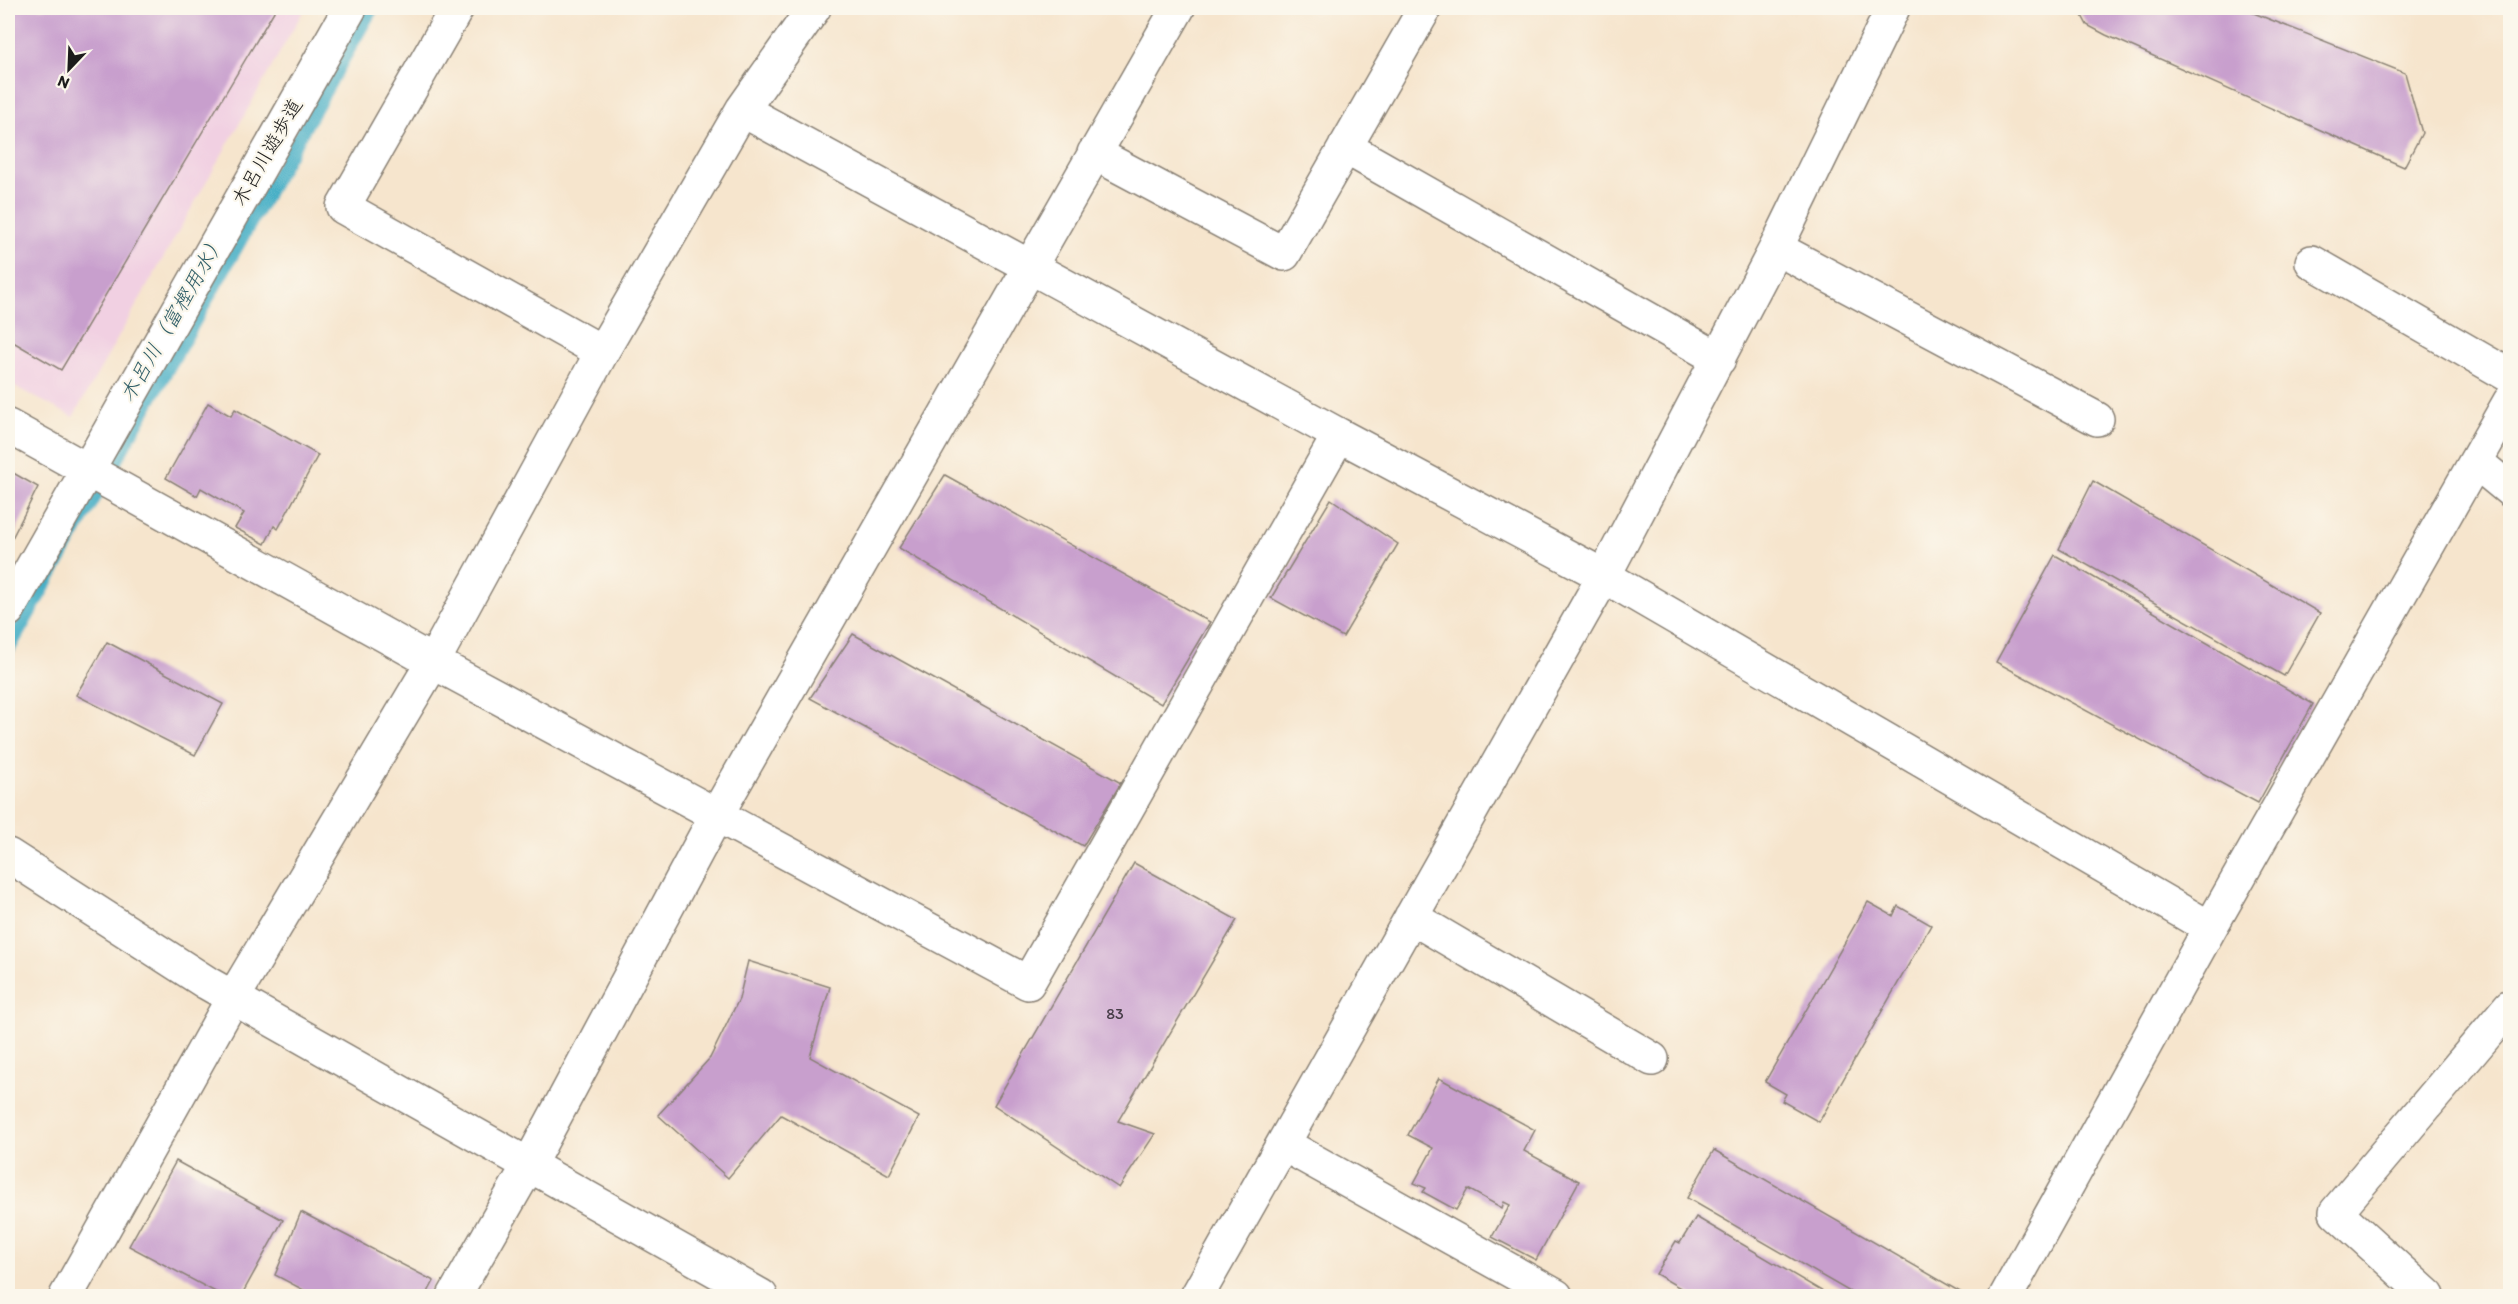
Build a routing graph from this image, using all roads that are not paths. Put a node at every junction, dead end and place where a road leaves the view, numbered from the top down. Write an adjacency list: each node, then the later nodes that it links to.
1 (350, 8): 21 (street, 木呂川遊歩道)
2 (457, 8): 13 (street)
3 (814, 8): 7 (street)
4 (1178, 8): 9 (street)
5 (1425, 8): 8 (street)
6 (1893, 8): 10 (street)
7 (742, 110): 12 (street); 13 (street)
8 (1345, 147): 9 (street); 14 (street)
9 (1094, 153): 12 (street)
10 (1776, 248): 14 (street); 17 (street)
11 (2312, 262): 15 (street)
12 (1028, 267): 19 (street); 26 (street)
13 (602, 352): 25 (street)
14 (1719, 359): 23 (street)
15 (2511, 376)
16 (2511, 401): 20 (street)
17 (2097, 419)
18 (8, 426): 21 (street)
19 (1339, 435): 23 (street); 26 (street)
20 (2476, 462): 22 (street); 29 (street)
21 (91, 473): 24 (street, 木呂川遊歩道); 25 (street)
22 (2511, 490)
23 (1604, 576): 28 (street); 29 (street)
24 (8, 610)
25 (433, 662): 26 (street); 30 (street)
26 (717, 814): 34 (street)
27 (8, 855): 30 (street)
28 (1411, 917): 32 (street); 33 (street)
29 (2210, 928): 40 (street)
30 (233, 998): 34 (street); 35 (street)
31 (2511, 1006): 41 (street)
32 (1652, 1059)
33 (1283, 1144): 38 (street); 39 (street)
34 (530, 1163): 36 (street); 37 (street)
35 (66, 1296)
36 (454, 1296)
37 (761, 1296)
38 (1197, 1296)
39 (1556, 1296)
40 (2006, 1296)
41 (2428, 1296)

